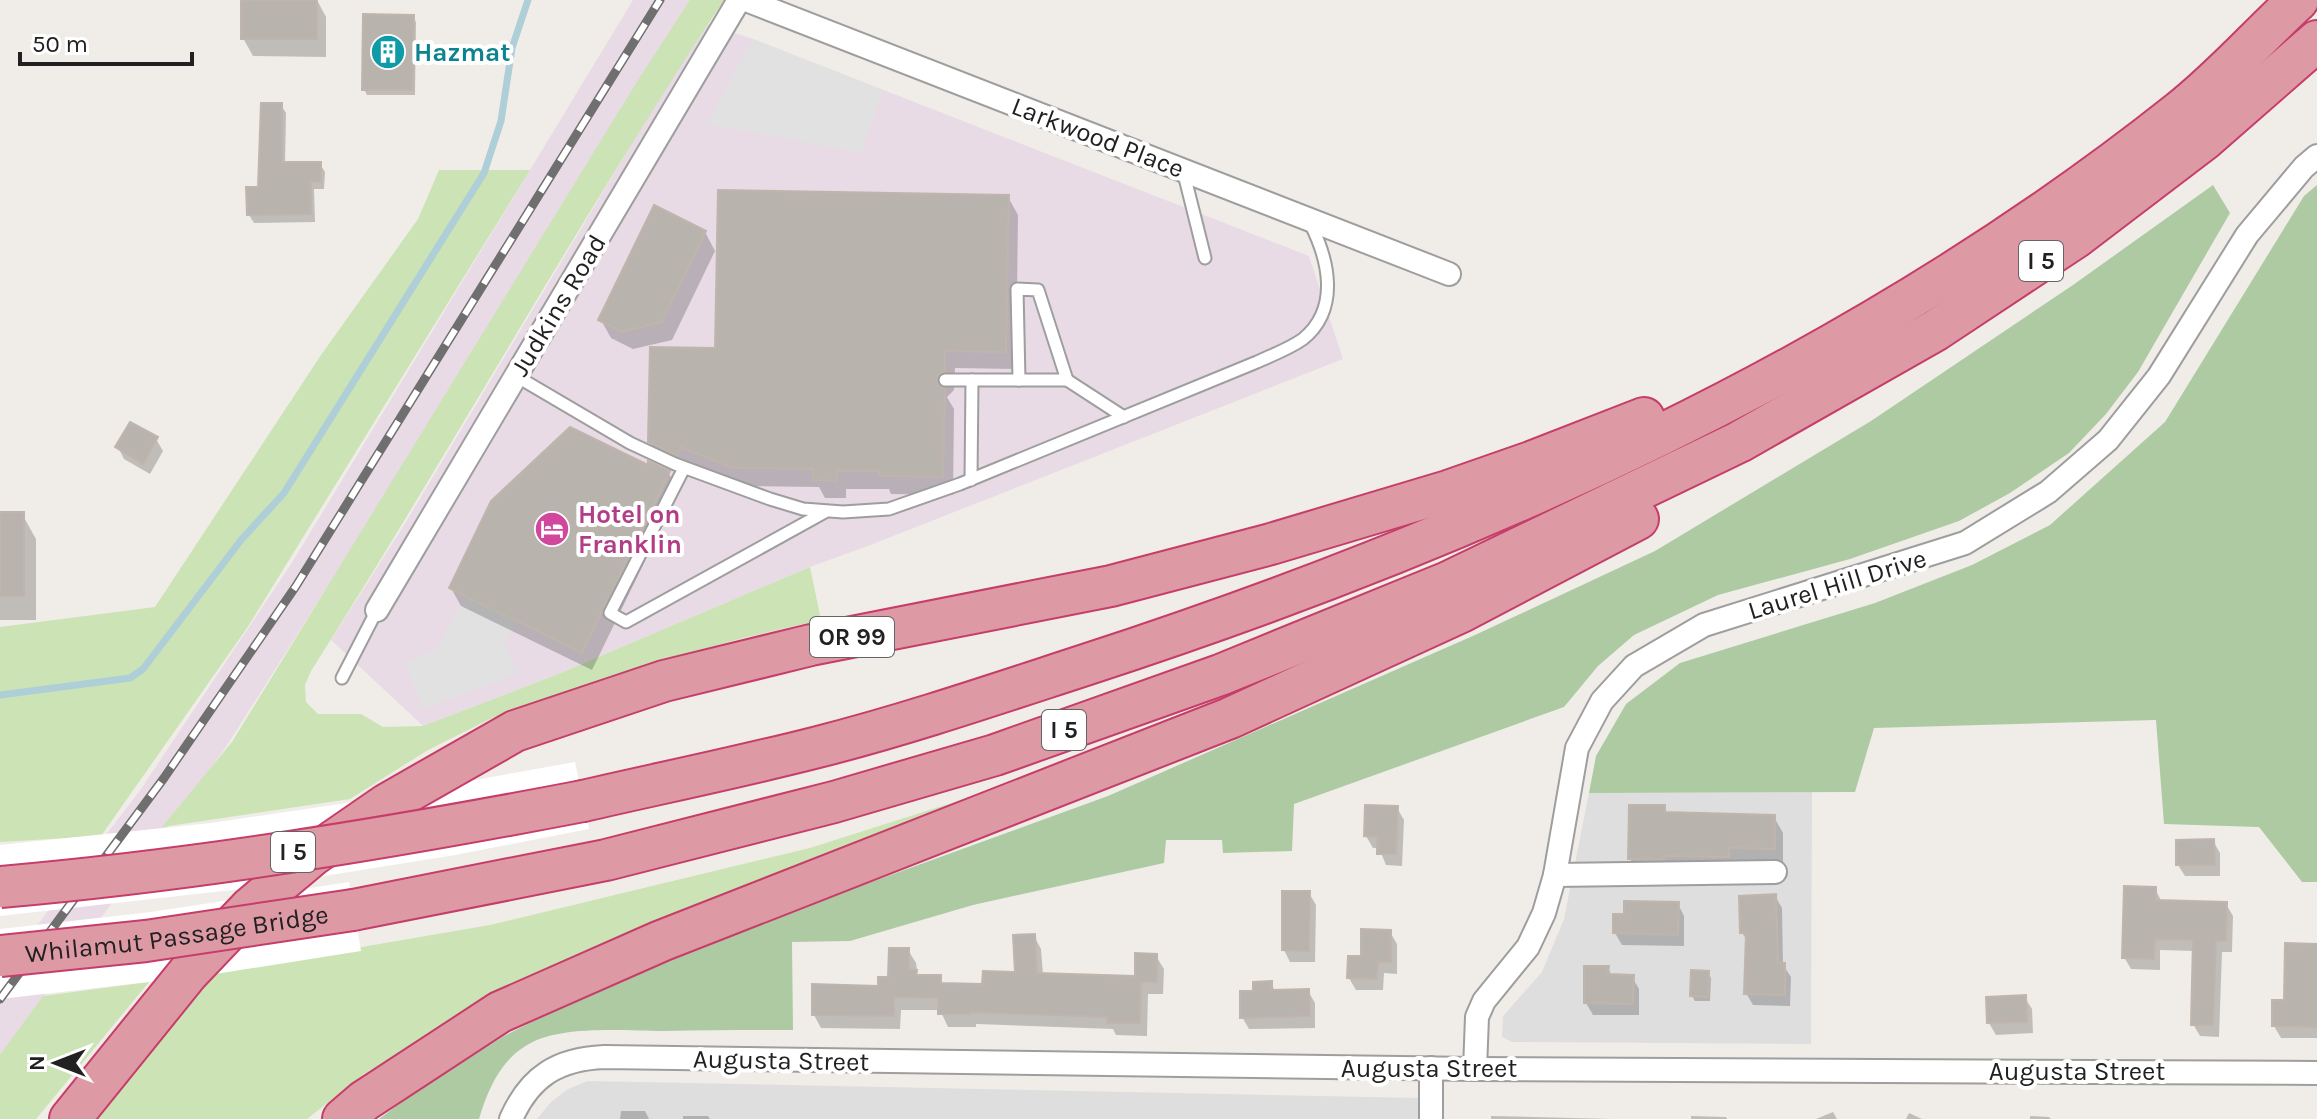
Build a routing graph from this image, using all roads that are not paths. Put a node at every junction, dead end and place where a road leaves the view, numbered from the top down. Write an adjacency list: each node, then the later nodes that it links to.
1 (739, 0): 10 (street, Judkins Road)
2 (746, 0): 6 (street, Larkwood Place)
3 (2298, 0): 15 (highway, I 5)
4 (2317, 41): 17 (highway, I 5)
5 (2317, 156): 24 (street, Laurel Hill Drive)
6 (1183, 170): 7 (street, Larkwood Place); 8 (lane)
7 (1309, 219): 9 (street, Larkwood Place); 16 (lane)
8 (1205, 258)
9 (1449, 274)
10 (516, 376): 18 (lane); 21 (street, Judkins Road)
11 (945, 380): 12 (lane)
12 (972, 380): 13 (lane); 19 (lane)
13 (1019, 380): 14 (lane); 14 (lane)
14 (1067, 380): 16 (lane)
15 (1763, 381): 25 (highway, I 5, bridge); 30 (highway, OR 99)
16 (1124, 417): 19 (lane)
17 (1739, 442): 26 (highway, Whilamut Passage Bridge / I 5, bridge); 31 (highway)
18 (684, 468): 20 (lane); 20 (lane)
19 (971, 480): 20 (lane)
20 (825, 512)
21 (377, 610): 22 (lane)
22 (342, 678)
23 (1775, 872): 24 (street)
24 (1555, 875): 28 (street, Laurel Hill Drive)
25 (0, 887)
26 (0, 956)
27 (1431, 1068): 28 (street, Augusta Street); 32 (street, Augusta Street); 33 (street)
28 (1475, 1069): 29 (street, Augusta Street)
29 (2317, 1073)
30 (70, 1119)
31 (343, 1119)
32 (511, 1119)
33 (1431, 1119)

